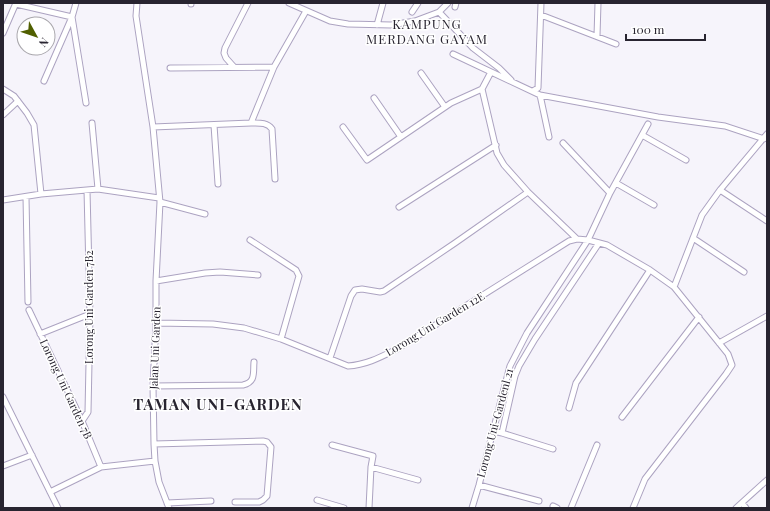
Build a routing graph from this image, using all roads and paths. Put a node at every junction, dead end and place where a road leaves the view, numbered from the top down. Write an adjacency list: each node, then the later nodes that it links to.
1 (76, 3): 15 (street)
2 (137, 3): 41 (street, Jalan Uni Garden)
3 (248, 3): 21 (street)
4 (289, 3): 11 (street)
5 (383, 3): 16 (street)
6 (418, 3): 12 (street)
7 (448, 3): 13 (street)
8 (541, 3): 14 (street)
9 (598, 3): 18 (street)
10 (16, 4): 15 (street); 17 (street)
11 (306, 11): 16 (street); 22 (street)
12 (412, 12)
13 (439, 12): 16 (street); 27 (street)
14 (541, 15): 18 (street); 30 (street)
15 (72, 17): 26 (street); 34 (street)
16 (377, 25)
17 (3, 33)
18 (597, 36): 19 (street)
19 (616, 44)
20 (453, 54): 24 (street)
21 (234, 67): 22 (street); 23 (street)
22 (274, 67): 38 (street)
23 (170, 68)
24 (491, 72): 27 (street); 29 (street)
25 (421, 73): 35 (street)
26 (44, 81)
27 (514, 83): 30 (street)
28 (3, 89): 33 (street)
29 (482, 89): 35 (street); 48 (street)
30 (533, 91): 31 (street)
31 (540, 95): 44 (street); 46 (street)
32 (374, 98): 45 (street)
33 (18, 101): 36 (street); 58 (street)
34 (86, 103)
35 (445, 107): 45 (street)
36 (3, 115)
37 (92, 123): 53 (street)
38 (251, 123): 40 (street); 50 (street)
39 (648, 124): 43 (street, Lorong Uni-Gardenl 21)
40 (214, 125): 41 (street); 52 (street)
41 (153, 127): 61 (street, Jalan Uni Garden)
42 (343, 127): 45 (street)
43 (642, 135): 49 (street); 51 (street, Lorong Uni-Gardenl 21)
44 (765, 136): 55 (street)
45 (401, 137)
46 (549, 137)
47 (563, 143): 57 (street)
48 (496, 145): 56 (street); 63 (street)
49 (686, 160)
50 (275, 179)
51 (616, 183): 57 (street, Lorong Uni-Gardenl 21); 62 (street)
52 (218, 184)
53 (98, 189): 54 (street); 61 (street)
54 (87, 190): 58 (street); 78 (street, Lorong Uni Garden 7B2)
55 (720, 190): 65 (street); 66 (street)
56 (528, 192): 67 (street); 87 (street)
57 (610, 192): 69 (street, Lorong Uni-Gardenl 21)
58 (42, 194): 59 (street)
59 (26, 197): 60 (street); 76 (street)
60 (3, 200)
61 (159, 200): 64 (street); 74 (street, Jalan Uni Garden)
62 (654, 205)
63 (399, 207)
64 (205, 214)
65 (767, 221)
66 (693, 238): 72 (street); 75 (street)
67 (577, 239): 69 (street); 87 (street, Lorong Uni Garden 12E)
68 (250, 240): 84 (street)
69 (588, 240): 70 (street); 82 (street, Lorong Uni-Gardenl 21)
70 (599, 242): 71 (street); 85 (street)
71 (650, 270): 75 (street); 92 (street)
72 (744, 272)
73 (258, 275): 74 (street)
74 (156, 281): 81 (street, Jalan Uni Garden)
75 (674, 287): 80 (street)
76 (28, 302)
77 (29, 310): 83 (street, Lorong Uni Garden 7B)
78 (90, 314): 83 (street); 94 (street, Lorong Uni Garden 7B2)
79 (767, 316): 86 (street)
80 (699, 317): 86 (street); 93 (street)
81 (156, 323): 84 (street); 89 (street, Jalan Uni Garden)
82 (527, 333): 85 (street); 95 (street, Lorong Uni-Gardenl 21)
83 (40, 334): 94 (street, Lorong Uni Garden 7B)
84 (281, 339): 87 (street)
85 (535, 339): 96 (street)
86 (719, 343): 121 (street)
87 (330, 358)
88 (254, 362): 89 (street)
89 (153, 386): 97 (street, Jalan Uni Garden)
90 (3, 397): 91 (street)
91 (5, 407): 101 (street)
92 (568, 408)
93 (622, 417)
94 (82, 421): 104 (street, Lorong Uni Garden 7B)
95 (493, 431): 96 (street); 108 (street, Lorong Uni-Gardenl 21)
96 (502, 433): 100 (street)
97 (154, 444): 102 (street, Jalan Uni Garden); 113 (street)
98 (332, 445): 105 (street)
99 (597, 445): 120 (street)
100 (553, 449)
101 (32, 455): 103 (street); 109 (street)
102 (154, 461): 104 (street); 115 (street, Jalan Uni Garden)
103 (3, 466)
104 (101, 467): 109 (street)
105 (371, 467): 106 (street); 118 (street)
106 (418, 480)
107 (767, 480): 114 (street)
108 (480, 484): 111 (street); 119 (street, Lorong Uni-Gardenl 21)
109 (50, 492): 116 (street)
110 (317, 500): 117 (street)
111 (539, 501)
112 (211, 502): 115 (street)
113 (235, 502)
114 (742, 503): 122 (street); 123 (street)
115 (168, 505)
116 (56, 507)
117 (344, 508)
118 (369, 508)
119 (472, 508)
120 (571, 508)
121 (633, 508)
122 (736, 508)
123 (746, 508)

